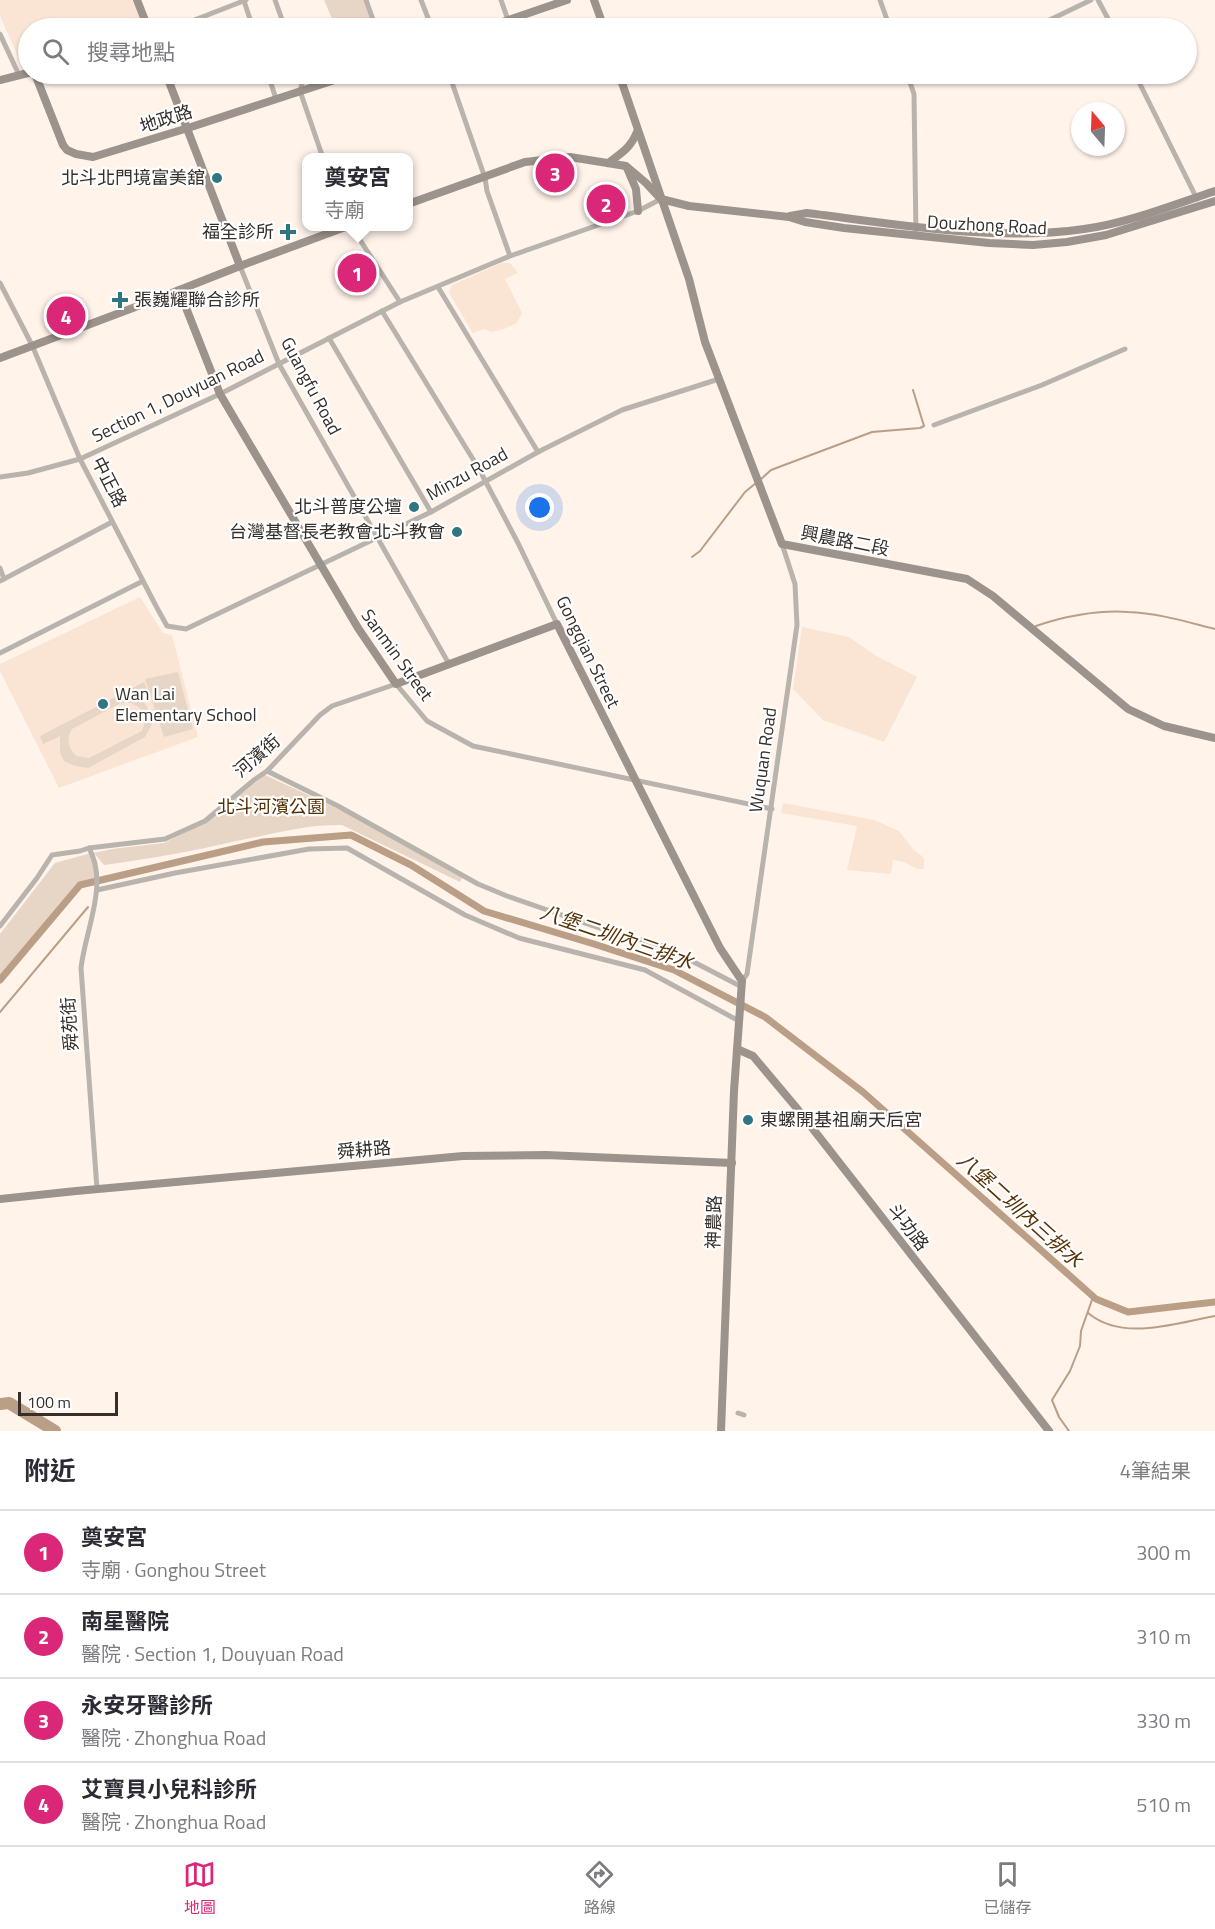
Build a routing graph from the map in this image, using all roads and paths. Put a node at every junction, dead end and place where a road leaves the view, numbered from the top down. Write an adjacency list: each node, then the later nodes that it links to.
1 (137, 0): 12 (street)
2 (276, 0): 15 (street)
3 (366, 0): 16 (street)
4 (421, 0): 17 (street)
5 (501, 0): 18 (street)
6 (567, 0): 19 (street)
7 (594, 0): 20 (street)
8 (880, 0): 21 (street)
9 (1091, 0): 22 (street)
10 (1098, 0): 23 (street)
11 (245, 1): 13 (street); 14 (street)
12 (144, 18)
13 (200, 18)
14 (250, 18)
15 (282, 18)
16 (372, 18)
17 (428, 18)
18 (507, 18)
19 (514, 18)
20 (600, 18)
21 (886, 18)
22 (1054, 18)
23 (1108, 18)
24 (0, 34): 25 (street)
25 (18, 73)
26 (18, 75): 27 (street)
27 (0, 80)
28 (39, 84): 39 (street, 地政路)
29 (170, 84): 39 (street, Guangfu Road)
30 (271, 84): 38 (street)
31 (302, 84): 37 (street)
32 (322, 84): 37 (street, 地政路)
33 (452, 84): 44 (street)
34 (622, 84): 40 (street, 興農路二段)
35 (910, 84): 54 (street)
36 (1140, 84): 46 (street)
37 (300, 91): 38 (street, 地政路); 41 (street)
38 (276, 99): 39 (street, 地政路)
39 (188, 128): 59 (street, Guangfu Road)
40 (637, 132): 42 (street); 47 (street, 興農路二段)
41 (321, 153)
42 (608, 163): 43 (street); 44 (street)
43 (626, 166): 47 (street); 51 (street)
44 (485, 178): 49 (street); 58 (street)
45 (1215, 191): 46 (street, Douzhong Road)
46 (1196, 197): 50 (street); 53 (street, Douzhong Road)
47 (661, 200): 51 (street, Section 1, Douyuan Road); 52 (street, Douzhong Road); 70 (street, 興農路二段)
48 (1215, 201): 50 (street, Douzhong Road)
49 (413, 202)
50 (1200, 206): 53 (street, Douzhong Road)
51 (638, 211): 58 (street, Section 1, Douyuan Road)
52 (789, 217): 54 (street, Douzhong Road); 57 (street, Douzhong Road)
53 (1130, 223): 54 (street, Douzhong Road); 57 (street, Douzhong Road)
54 (916, 226): 57 (street)
55 (336, 231): 59 (street)
56 (353, 231): 63 (street)
57 (916, 236)
58 (510, 256): 61 (street, Section 1, Douyuan Road)
59 (240, 266): 62 (street); 69 (street, Guangfu Road)
60 (0, 283): 66 (street, 中正路)
61 (438, 287): 63 (street, Section 1, Douyuan Road); 73 (street)
62 (179, 290): 66 (street); 71 (street, Sanmin Street)
63 (400, 302): 64 (street, Section 1, Douyuan Road)
64 (382, 311): 65 (street, Section 1, Douyuan Road); 76 (street, Gongqian Street)
65 (329, 338): 69 (street, Section 1, Douyuan Road); 77 (street)
66 (32, 345): 68 (street); 74 (street, 中正路)
67 (1125, 349): 72 (street)
68 (0, 358)
69 (279, 364): 71 (street, Section 1, Douyuan Road); 79 (street, Guangfu Road)
70 (719, 379): 73 (street, Minzu Road); 80 (street, 興農路二段)
71 (220, 394): 74 (street, Section 1, Douyuan Road); 81 (street, Sanmin Street)
72 (934, 425)
73 (538, 452): 76 (street, Minzu Road)
74 (80, 459): 75 (street, Section 1, Douyuan Road); 78 (street, 中正路)
75 (0, 477)
76 (486, 482): 77 (street, Minzu Road); 85 (street, Gongqian Street)
77 (431, 512): 79 (street, Minzu Road)
78 (112, 522): 83 (street); 84 (street, 中正路)
79 (378, 538): 81 (street, Minzu Road); 88 (street, Guangfu Road)
80 (782, 544): 90 (street, 興農路二段); 93 (street, Wuquan Road)
81 (322, 565): 86 (street, Minzu Road); 89 (street, Sanmin Street)
82 (0, 568): 83 (street)
83 (2, 580)
84 (143, 581): 86 (street, 中正路); 87 (street)
85 (557, 624): 88 (street, 河濱街); 92 (street, Gongqian Street)
86 (167, 626)
87 (0, 652)
88 (449, 664): 89 (street, 河濱街)
89 (396, 684): 91 (street, 河濱街); 92 (street, Sanmin Street)
90 (1215, 738)
91 (267, 771): 94 (street, 河濱街); 97 (street)
92 (635, 781): 93 (street, Sanmin Street); 97 (street, Gongqian Street)
93 (771, 809): 97 (street, Wuquan Road)
94 (89, 848): 95 (street, 舜苑街); 96 (street, 河濱街)
95 (97, 890): 98 (street); 101 (street, 舜苑街)
96 (0, 926)
97 (742, 986): 98 (street)
98 (739, 1018): 99 (street, 神農路)
99 (736, 1049): 100 (street, 神農路); 104 (street, 斗功路)
100 (732, 1163): 101 (street, 舜耕路); 103 (street, 神農路)
101 (98, 1189): 102 (street, 舜耕路)
102 (0, 1199)
103 (721, 1431)
104 (1049, 1431)

